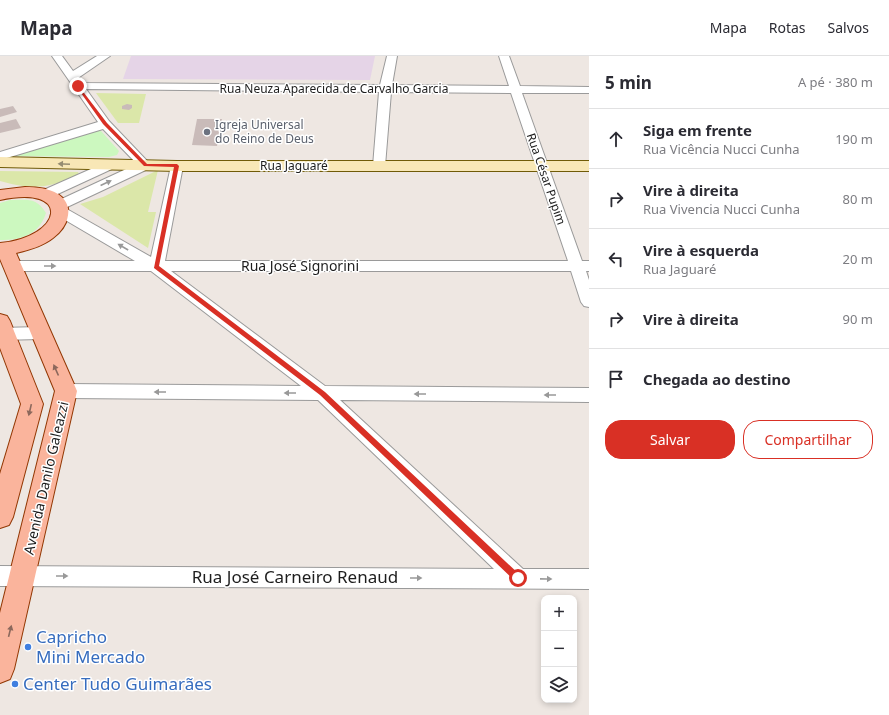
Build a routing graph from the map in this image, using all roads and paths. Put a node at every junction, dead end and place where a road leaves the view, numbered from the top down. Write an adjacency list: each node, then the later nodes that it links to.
1 (56, 56): 5 (street)
2 (105, 56): 5 (street)
3 (392, 56): 7 (street)
4 (504, 56): 8 (street, Rua César Pupim)
5 (71, 77): 6 (street)
6 (78, 86): 7 (street, Rua Neuza Aparecida de Carvalho Garcia); 10 (street)
7 (385, 90): 8 (street, Rua Neuza Aparecida de Carvalho Garcia); 16 (street)
8 (516, 90): 9 (street, Rua Neuza Aparecida de Carvalho Garcia); 17 (street, Rua César Pupim)
9 (589, 90)
10 (105, 124): 11 (street); 14 (street)
11 (0, 156)
12 (0, 162): 13 (street, Rua Jaguaré, one-way to 12)
13 (110, 165): 14 (street, Rua Jaguaré); 20 (street)
14 (145, 165): 15 (street, Rua Jaguaré); 21 (street, one-way to 14)
15 (177, 166): 16 (street, Rua Jaguaré); 24 (street)
16 (379, 166): 17 (street, Rua Jaguaré)
17 (542, 166): 18 (street, Rua Jaguaré); 23 (street, Rua César Pupim)
18 (589, 166)
19 (4, 191): 20 (main road)
20 (44, 194): 21 (main road)
21 (59, 208): 22 (main road); 24 (street, one-way to 21)
22 (5, 254): 24 (street, Rua José Signorini, one-way to 24); 27 (main road, Avenida Danilo Galeazzi)
23 (583, 266): 24 (street, Rua José Signorini); 25 (street, Rua César Pupim)
24 (156, 267): 29 (street)
25 (589, 302)
26 (2, 330): 27 (street); 31 (main road, one-way to 31)
27 (40, 333): 28 (main road, Avenida Danilo Galeazzi, one-way to 27)
28 (66, 391): 29 (street, one-way to 28); 32 (main road, Avenida Danilo Galeazzi)
29 (322, 393): 30 (street, one-way to 29); 33 (street)
30 (589, 395)
31 (0, 517)
32 (12, 576): 33 (street, Rua José Carneiro Renaud, one-way to 33); 35 (main road, Avenida Danilo Galeazzi, one-way to 32)
33 (518, 578): 34 (street, Rua José Carneiro Renaud, one-way to 34)
34 (589, 579)
35 (0, 669)

